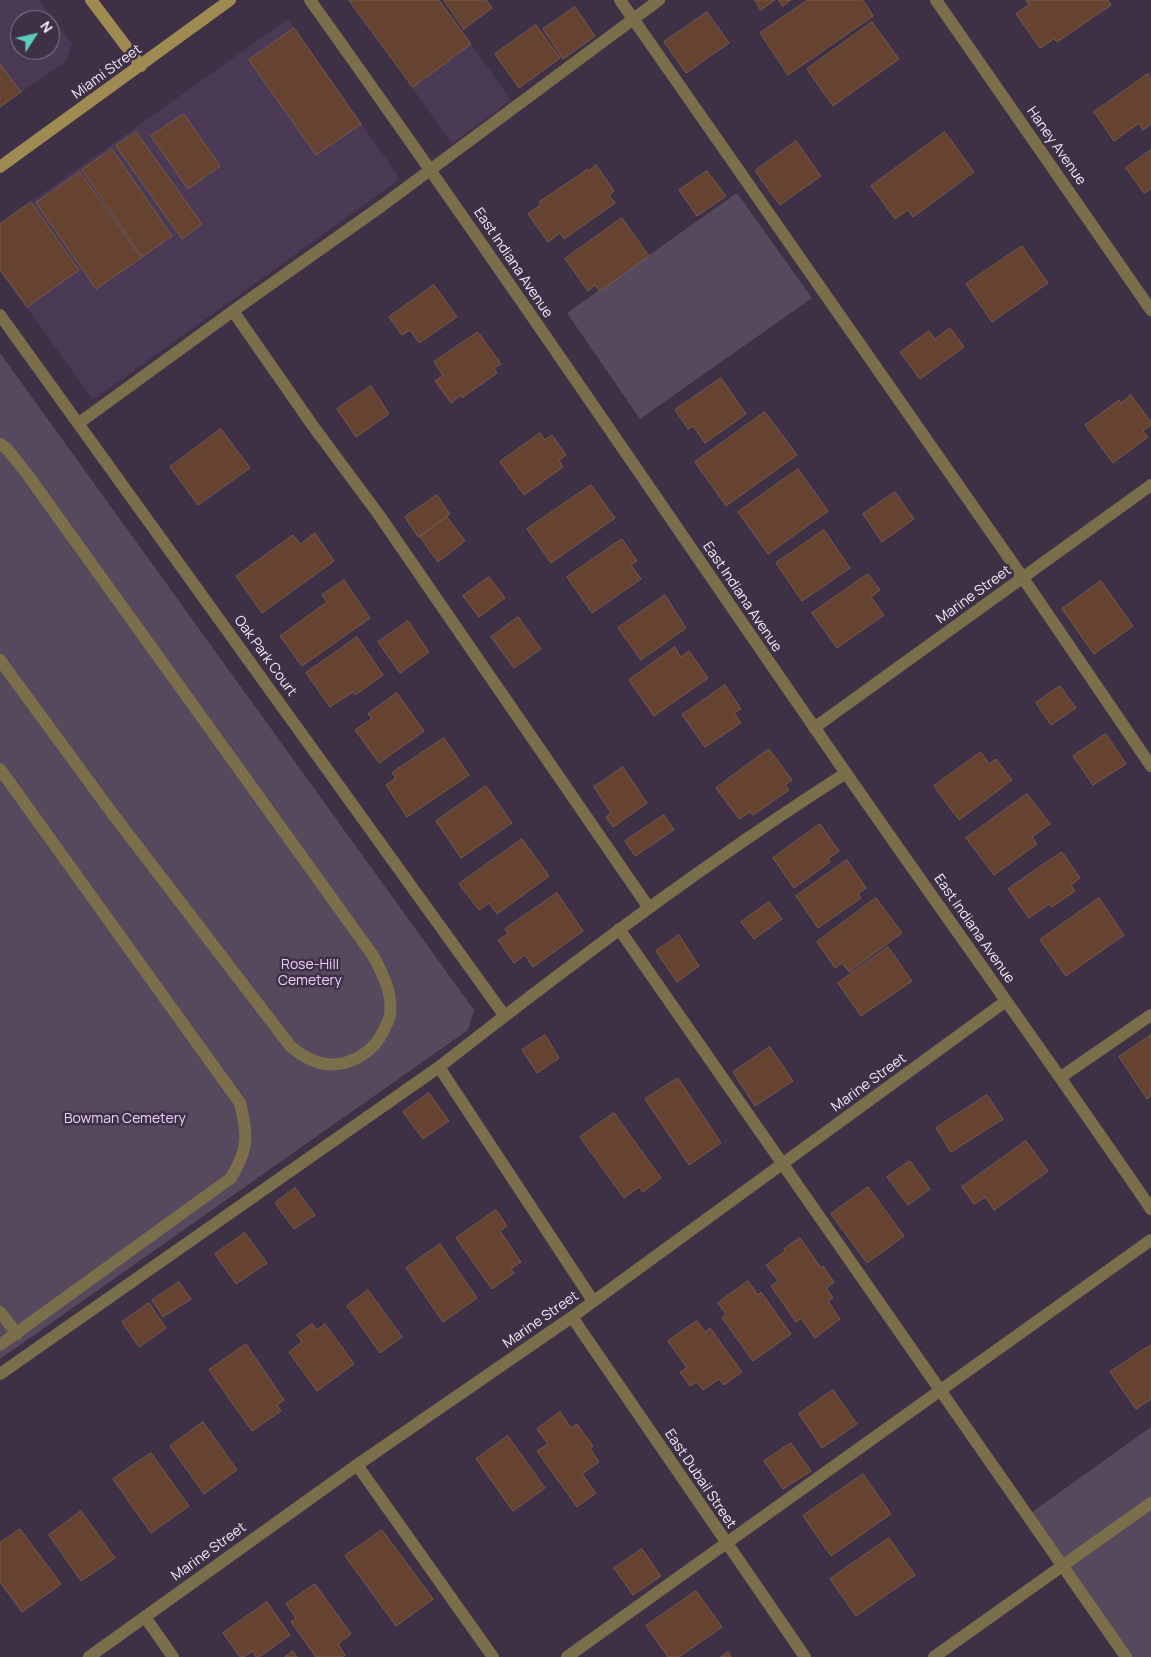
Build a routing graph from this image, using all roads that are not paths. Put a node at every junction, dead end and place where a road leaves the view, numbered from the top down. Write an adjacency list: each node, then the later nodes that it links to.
1 (90, 0): 8 (street)
2 (230, 0): 8 (street, Miami Street)
3 (310, 0): 10 (street, East Indiana Avenue)
4 (620, 0): 7 (street)
5 (659, 0): 7 (street)
6 (936, 0): 11 (street, Haney Avenue)
7 (633, 19): 10 (street); 17 (street)
8 (141, 66): 9 (street, Miami Street)
9 (0, 167)
10 (431, 169): 12 (street); 19 (street, East Indiana Avenue)
11 (1151, 310)
12 (233, 311): 14 (street); 23 (street)
13 (0, 315): 14 (street, Oak Park Court)
14 (78, 423): 27 (street, Oak Park Court)
15 (0, 444): 18 (street)
16 (1151, 486): 17 (street, Marine Street)
17 (1023, 578): 19 (street, Marine Street); 20 (street)
18 (0, 660)
19 (814, 728): 22 (street, East Indiana Avenue)
20 (1151, 766)
21 (0, 769): 36 (street)
22 (846, 773): 23 (street); 25 (street, East Indiana Avenue)
23 (649, 908): 24 (street)
24 (619, 929): 27 (street); 30 (street)
25 (1006, 1001): 29 (street, East Indiana Avenue); 30 (street, Marine Street)
26 (1151, 1015): 29 (street)
27 (504, 1016): 28 (street)
28 (439, 1067): 33 (street); 38 (street)
29 (1061, 1076): 31 (street, East Indiana Avenue)
30 (783, 1164): 33 (street, Marine Street); 39 (street)
31 (1151, 1209)
32 (1151, 1240): 39 (street)
33 (593, 1301): 35 (street, Marine Street)
34 (0, 1312): 36 (street)
35 (572, 1316): 40 (street, Marine Street); 42 (street, East Dubail Street)
36 (17, 1334): 37 (street)
37 (0, 1346)
38 (0, 1374)
39 (940, 1391): 42 (street); 43 (street)
40 (357, 1465): 44 (street, Marine Street); 47 (street)
41 (1151, 1502): 43 (street)
42 (726, 1544): 48 (street); 49 (street, East Dubail Street)
43 (1062, 1566): 50 (street); 51 (street)
44 (145, 1617): 45 (street, Marine Street); 46 (street)
45 (88, 1657)
46 (173, 1657)
47 (493, 1657)
48 (567, 1657)
49 (805, 1657)
50 (934, 1657)
51 (1126, 1657)

